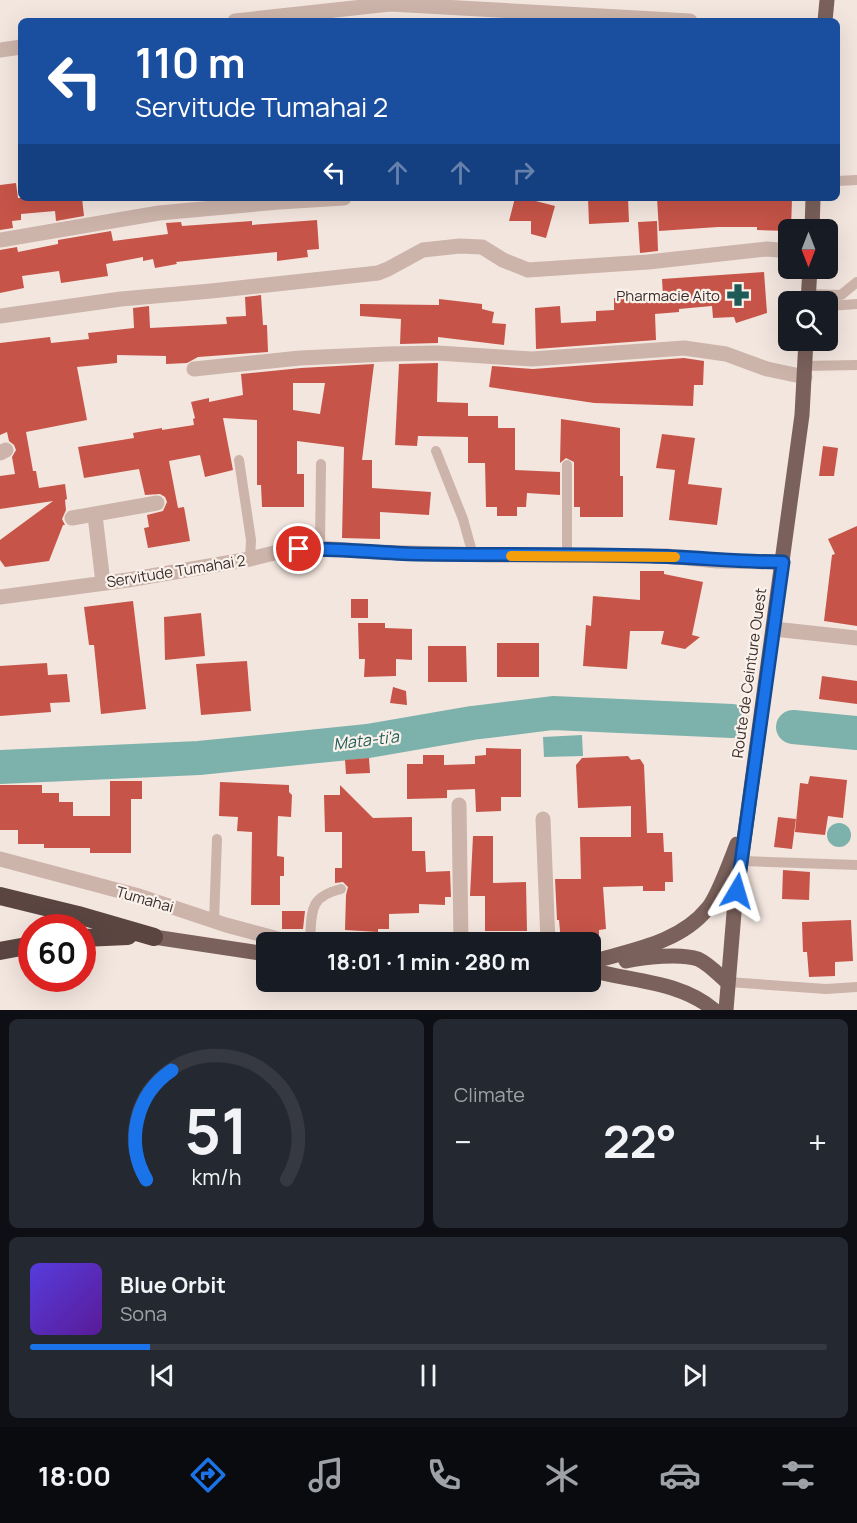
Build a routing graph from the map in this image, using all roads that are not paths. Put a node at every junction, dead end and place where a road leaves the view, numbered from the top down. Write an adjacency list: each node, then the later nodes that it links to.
1 (827, 0): 4 (main road)
2 (262, 18): 3 (street)
3 (637, 18)
4 (825, 18)
5 (18, 47): 6 (street)
6 (0, 50)
7 (857, 180): 8 (lane)
8 (840, 181)
9 (307, 201): 12 (street)
10 (813, 201): 11 (main road)
11 (812, 219)
12 (0, 240)
13 (778, 250): 18 (street)
14 (857, 282): 15 (lane)
15 (838, 295)
16 (857, 304): 17 (lane)
17 (838, 305)
18 (0, 316)
19 (806, 351): 22 (main road, Route de Ceinture Ouest)
20 (857, 365): 22 (lane)
21 (194, 369): 22 (street)
22 (805, 371): 34 (main road, Route de Ceinture Ouest)
23 (436, 451): 31 (lane)
24 (239, 460): 33 (lane)
25 (321, 464): 30 (lane)
26 (567, 465): 32 (lane)
27 (157, 503): 28 (street)
28 (95, 514): 29 (street); 35 (street)
29 (72, 518)
30 (320, 548): 31 (street, Servitude Tumahai 2); 33 (street, Servitude Tumahai 2)
31 (473, 555): 32 (street, Servitude Tumahai 2)
32 (567, 555): 34 (street, Servitude Tumahai 2)
33 (250, 559): 35 (street, Servitude Tumahai 2)
34 (783, 562): 37 (main road, Route de Ceinture Ouest)
35 (103, 583): 36 (street, Servitude Tumahai 2)
36 (0, 597)
37 (774, 629): 38 (street); 40 (main road, Route de Ceinture Ouest)
38 (857, 638)
39 (459, 805): 50 (street)
40 (748, 810): 44 (main road, Route de Ceinture Ouest); 58 (main road)
41 (543, 819): 51 (street)
42 (216, 839): 48 (lane)
43 (0, 859): 48 (street, Tumahai)
44 (741, 861): 45 (lane); 61 (main road, Route de Ceinture Ouest)
45 (857, 865)
46 (341, 889): 49 (lane)
47 (0, 896): 54 (highway)
48 (214, 921): 52 (street, Tumahai)
49 (311, 932)
50 (461, 932)
51 (548, 932)
52 (256, 933)
53 (96, 936): 54 (highway)
54 (154, 937): 57 (main road)
55 (18, 948): 56 (highway)
56 (0, 951)
57 (256, 952)
58 (601, 961)
59 (601, 964): 61 (main road)
60 (601, 972): 63 (main road)
61 (728, 982): 62 (lane); 64 (main road, Route de Ceinture Ouest)
62 (857, 987)
63 (714, 1010)
64 (726, 1010)

